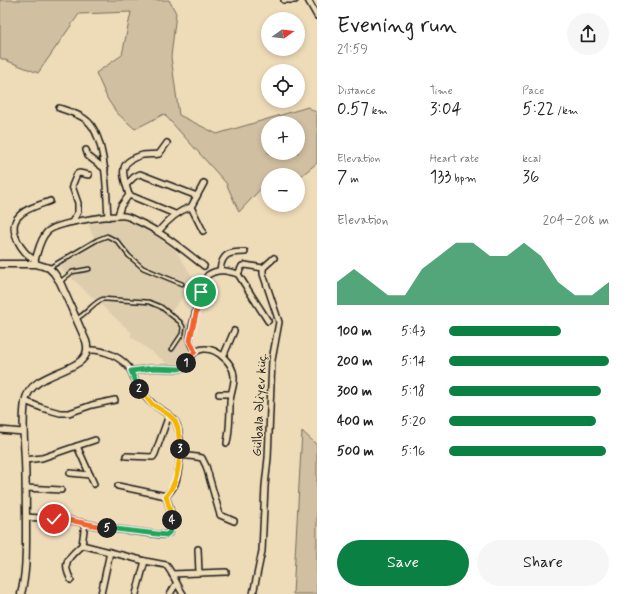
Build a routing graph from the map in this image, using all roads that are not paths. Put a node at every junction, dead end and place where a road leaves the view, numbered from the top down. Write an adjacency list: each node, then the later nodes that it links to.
1 (284, 0): 2 (street)
2 (295, 0)
3 (308, 0): 4 (street)
4 (317, 16)
5 (59, 108): 8 (street)
6 (167, 143): 11 (street)
7 (86, 150): 8 (street)
8 (105, 169): 18 (street)
9 (89, 175): 19 (street)
10 (204, 183): 13 (street)
11 (126, 185): 12 (street); 13 (street)
12 (129, 195): 16 (street); 17 (street)
13 (197, 196): 15 (street)
14 (50, 201): 24 (street)
15 (192, 207): 16 (street); 20 (street)
16 (175, 214): 21 (street)
17 (118, 216): 18 (street); 21 (street)
18 (108, 217): 19 (street)
19 (72, 222): 24 (street)
20 (203, 231)
21 (158, 232): 26 (street)
22 (245, 252): 30 (street)
23 (274, 258): 28 (street)
24 (35, 262): 25 (street); 27 (street)
25 (0, 264)
26 (204, 266)
27 (49, 268): 32 (street); 33 (lane)
28 (263, 268): 31 (street); 79 (street, Gülbala Əliyev küç.)
29 (89, 270): 32 (lane)
30 (220, 270): 31 (street); 39 (street)
31 (238, 274): 35 (street)
32 (60, 282): 34 (street)
33 (182, 284)
34 (76, 319): 37 (lane); 38 (street)
35 (268, 320)
36 (234, 331): 40 (street)
37 (172, 349)
38 (88, 350): 41 (street); 45 (street)
39 (195, 352): 40 (street); 41 (street)
40 (224, 357): 43 (street)
41 (131, 371): 46 (street)
42 (219, 394): 43 (street)
43 (230, 394): 50 (street)
44 (115, 400): 45 (street)
45 (25, 401): 48 (street)
46 (169, 415): 52 (street); 53 (street)
47 (0, 430): 48 (street)
48 (23, 432): 54 (street)
49 (95, 440): 51 (street)
50 (227, 443)
51 (77, 446): 54 (street); 56 (street)
52 (126, 456)
53 (180, 456): 61 (street); 63 (street)
54 (25, 460): 59 (street)
55 (70, 473): 56 (street)
56 (90, 475): 57 (street)
57 (94, 484)
58 (118, 486): 61 (street)
59 (26, 488): 60 (street); 62 (street)
60 (61, 490)
61 (166, 496): 64 (street)
62 (26, 517): 64 (street); 74 (street)
63 (234, 521)
64 (85, 523): 65 (street)
65 (82, 545): 67 (street); 72 (street)
66 (198, 549): 70 (street)
67 (110, 552): 68 (street); 75 (street)
68 (145, 561): 71 (street); 76 (street)
69 (226, 572): 70 (street)
70 (199, 573): 71 (street)
71 (172, 574): 73 (street)
72 (71, 580)
73 (176, 584): 77 (street); 78 (street)
74 (21, 594)
75 (102, 594)
76 (136, 594)
77 (170, 594)
78 (183, 594)
79 (253, 594)

